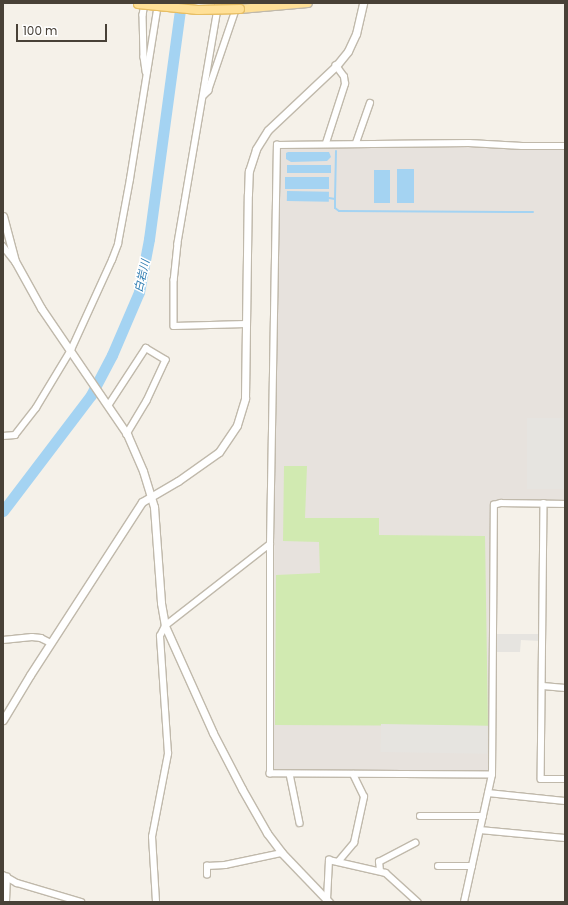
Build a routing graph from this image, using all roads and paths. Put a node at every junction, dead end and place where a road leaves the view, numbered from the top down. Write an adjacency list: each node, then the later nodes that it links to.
1 (139, 3): 5 (main road, bridge); 8 (street)
2 (308, 3): 4 (main road)
3 (363, 3): 7 (street)
4 (239, 6): 6 (main road, bridge); 9 (street)
5 (157, 8): 6 (main road, bridge); 8 (street)
6 (218, 10): 9 (street)
7 (336, 66): 11 (street); 17 (street)
8 (147, 77): 18 (street)
9 (204, 95): 17 (street)
10 (370, 103): 12 (street)
11 (326, 143): 12 (street); 25 (street)
12 (356, 143): 13 (street)
13 (565, 146)
14 (3, 216): 16 (street)
15 (3, 246): 16 (street)
16 (15, 261): 18 (street)
17 (246, 324): 22 (street)
18 (71, 350): 19 (street); 21 (street)
19 (108, 406): 20 (street); 20 (street)
20 (127, 434): 22 (street)
21 (3, 436)
22 (152, 497): 26 (street); 28 (street)
23 (544, 503): 24 (street); 29 (street); 34 (street)
24 (565, 504)
25 (270, 544): 26 (street); 32 (street)
26 (165, 626): 44 (street); 54 (street)
27 (3, 640): 28 (street)
28 (50, 643): 31 (street)
29 (543, 686): 30 (street); 35 (street)
30 (565, 688)
31 (3, 720)
32 (290, 774): 33 (street); 40 (street)
33 (353, 774): 34 (street); 45 (street)
34 (492, 775): 36 (street)
35 (565, 779)
36 (488, 793): 37 (street); 39 (street)
37 (565, 801)
38 (420, 816): 39 (street)
39 (483, 816): 41 (street)
40 (300, 823)
41 (480, 830): 42 (street); 47 (street)
42 (565, 838)
43 (415, 843): 48 (street)
44 (282, 853): 49 (street); 51 (street)
45 (338, 862): 48 (street); 51 (street)
46 (438, 866): 47 (street)
47 (472, 866): 56 (street)
48 (380, 871): 55 (street)
49 (207, 875)
50 (5, 876): 52 (street); 53 (street)
51 (328, 901)
52 (6, 902)
53 (81, 902)
54 (156, 902)
55 (418, 902)
56 (464, 902)

